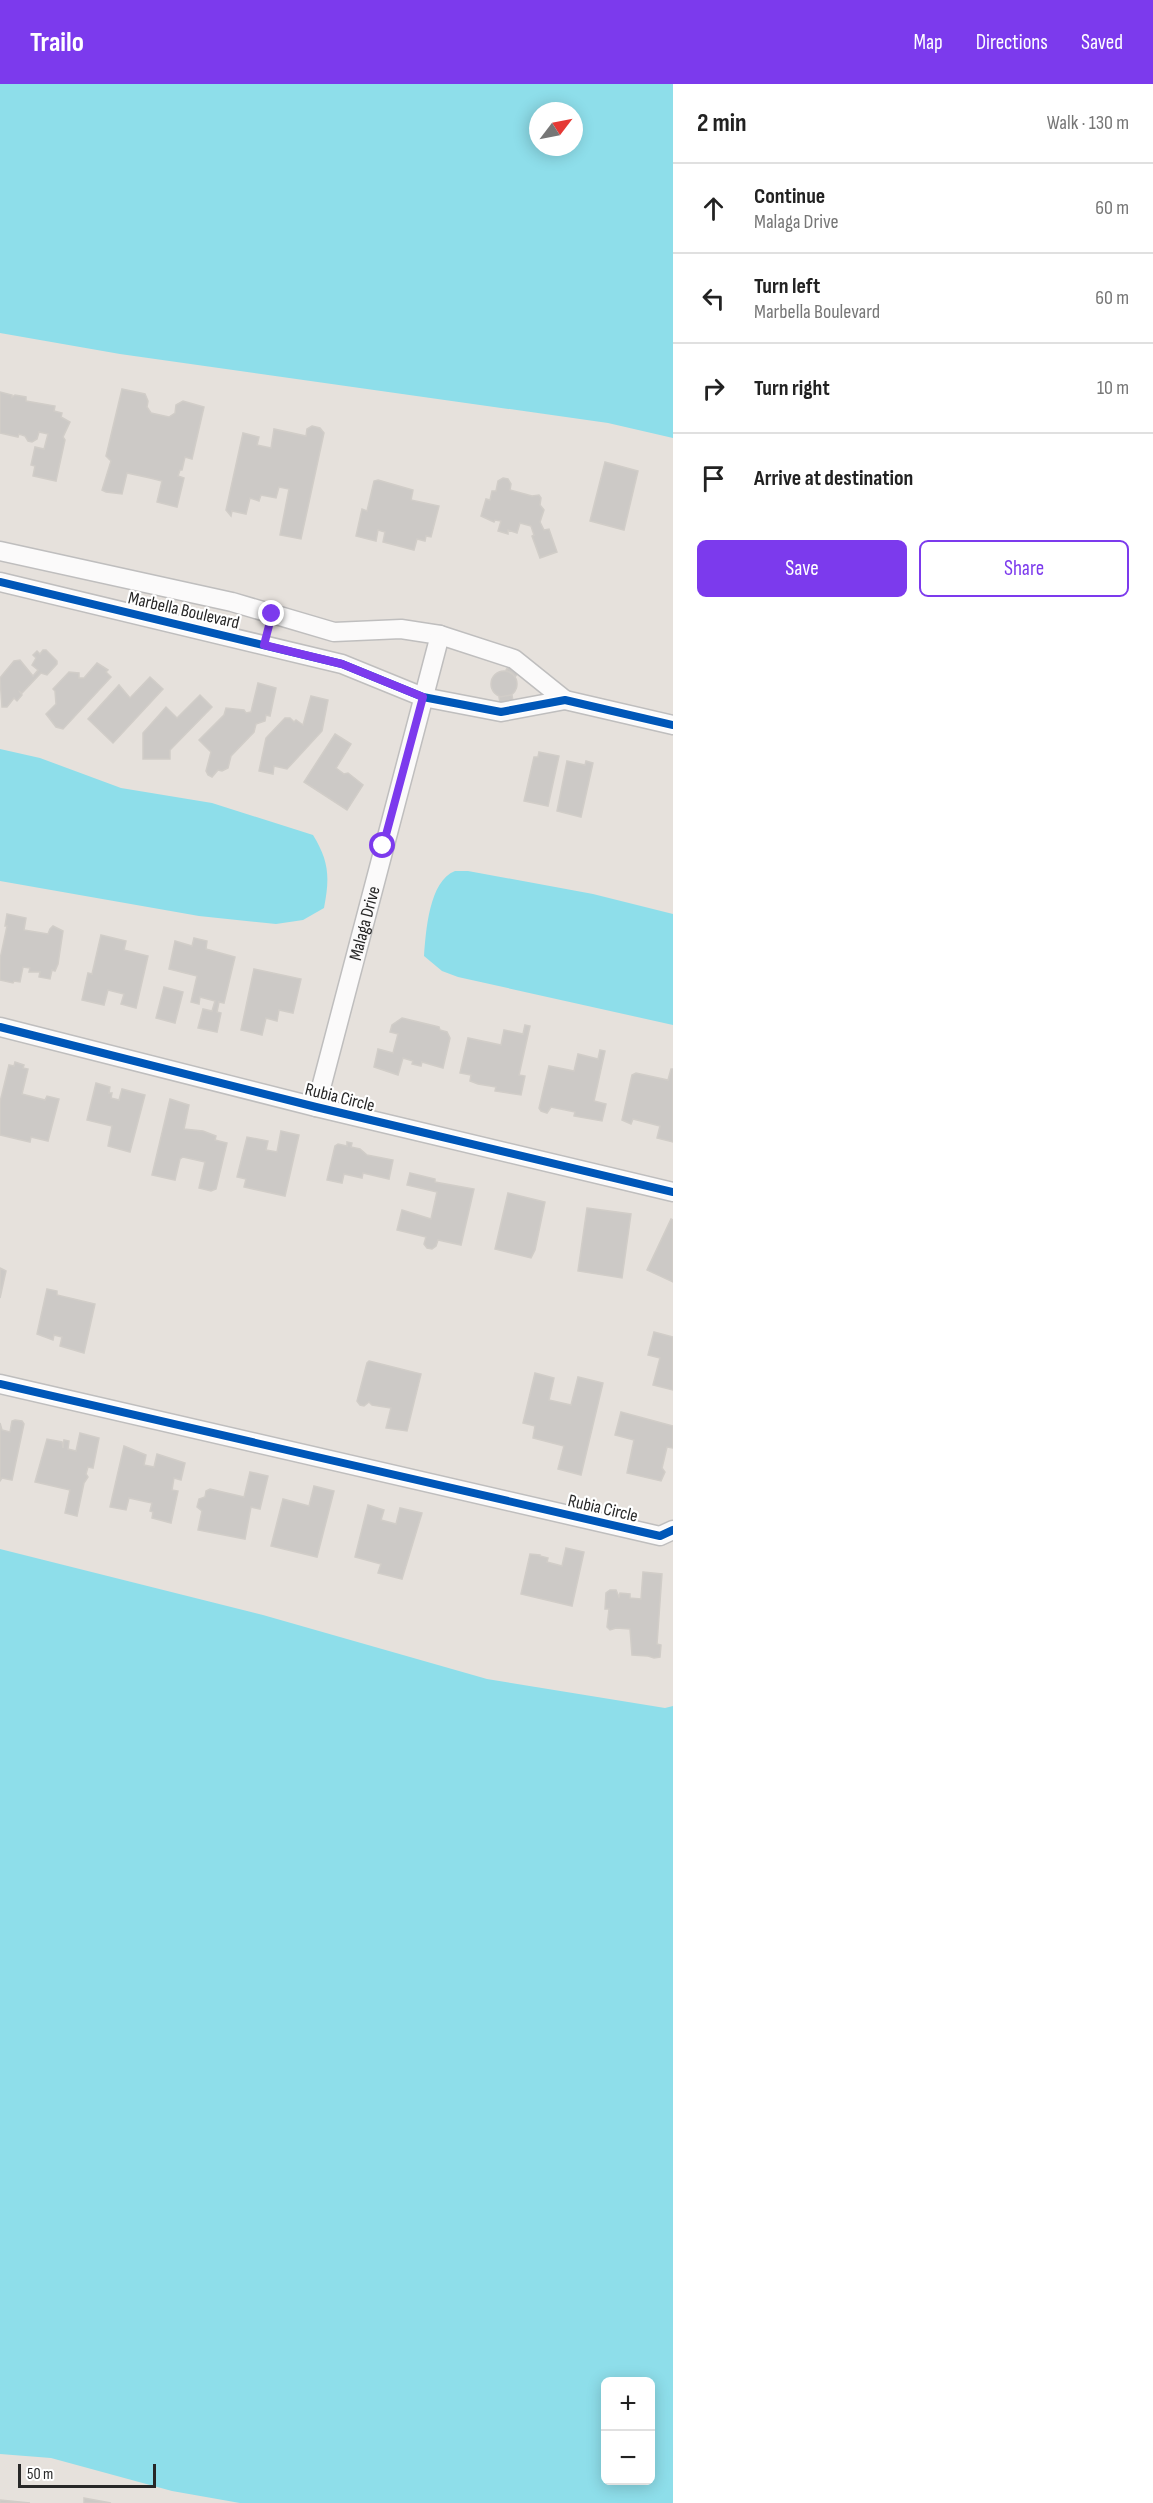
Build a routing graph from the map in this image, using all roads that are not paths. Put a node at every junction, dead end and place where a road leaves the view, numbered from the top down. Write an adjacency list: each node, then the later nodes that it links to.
1 (0, 550): 3 (street, Marbella Boulevard)
2 (0, 582): 5 (street, Marbella Boulevard)
3 (272, 614): 4 (street, Marbella Boulevard); 5 (street)
4 (440, 635): 6 (street, Malaga Drive); 7 (street, Marbella Boulevard)
5 (264, 645): 6 (street, Marbella Boulevard)
6 (423, 697): 7 (street, Marbella Boulevard); 10 (street, Malaga Drive)
7 (565, 700): 8 (street, Marbella Boulevard)
8 (673, 725)
9 (0, 1028): 10 (street, Rubia Circle)
10 (316, 1107): 11 (street, Rubia Circle)
11 (673, 1192)
12 (0, 1384): 13 (street, Rubia Circle)
13 (673, 1530)

